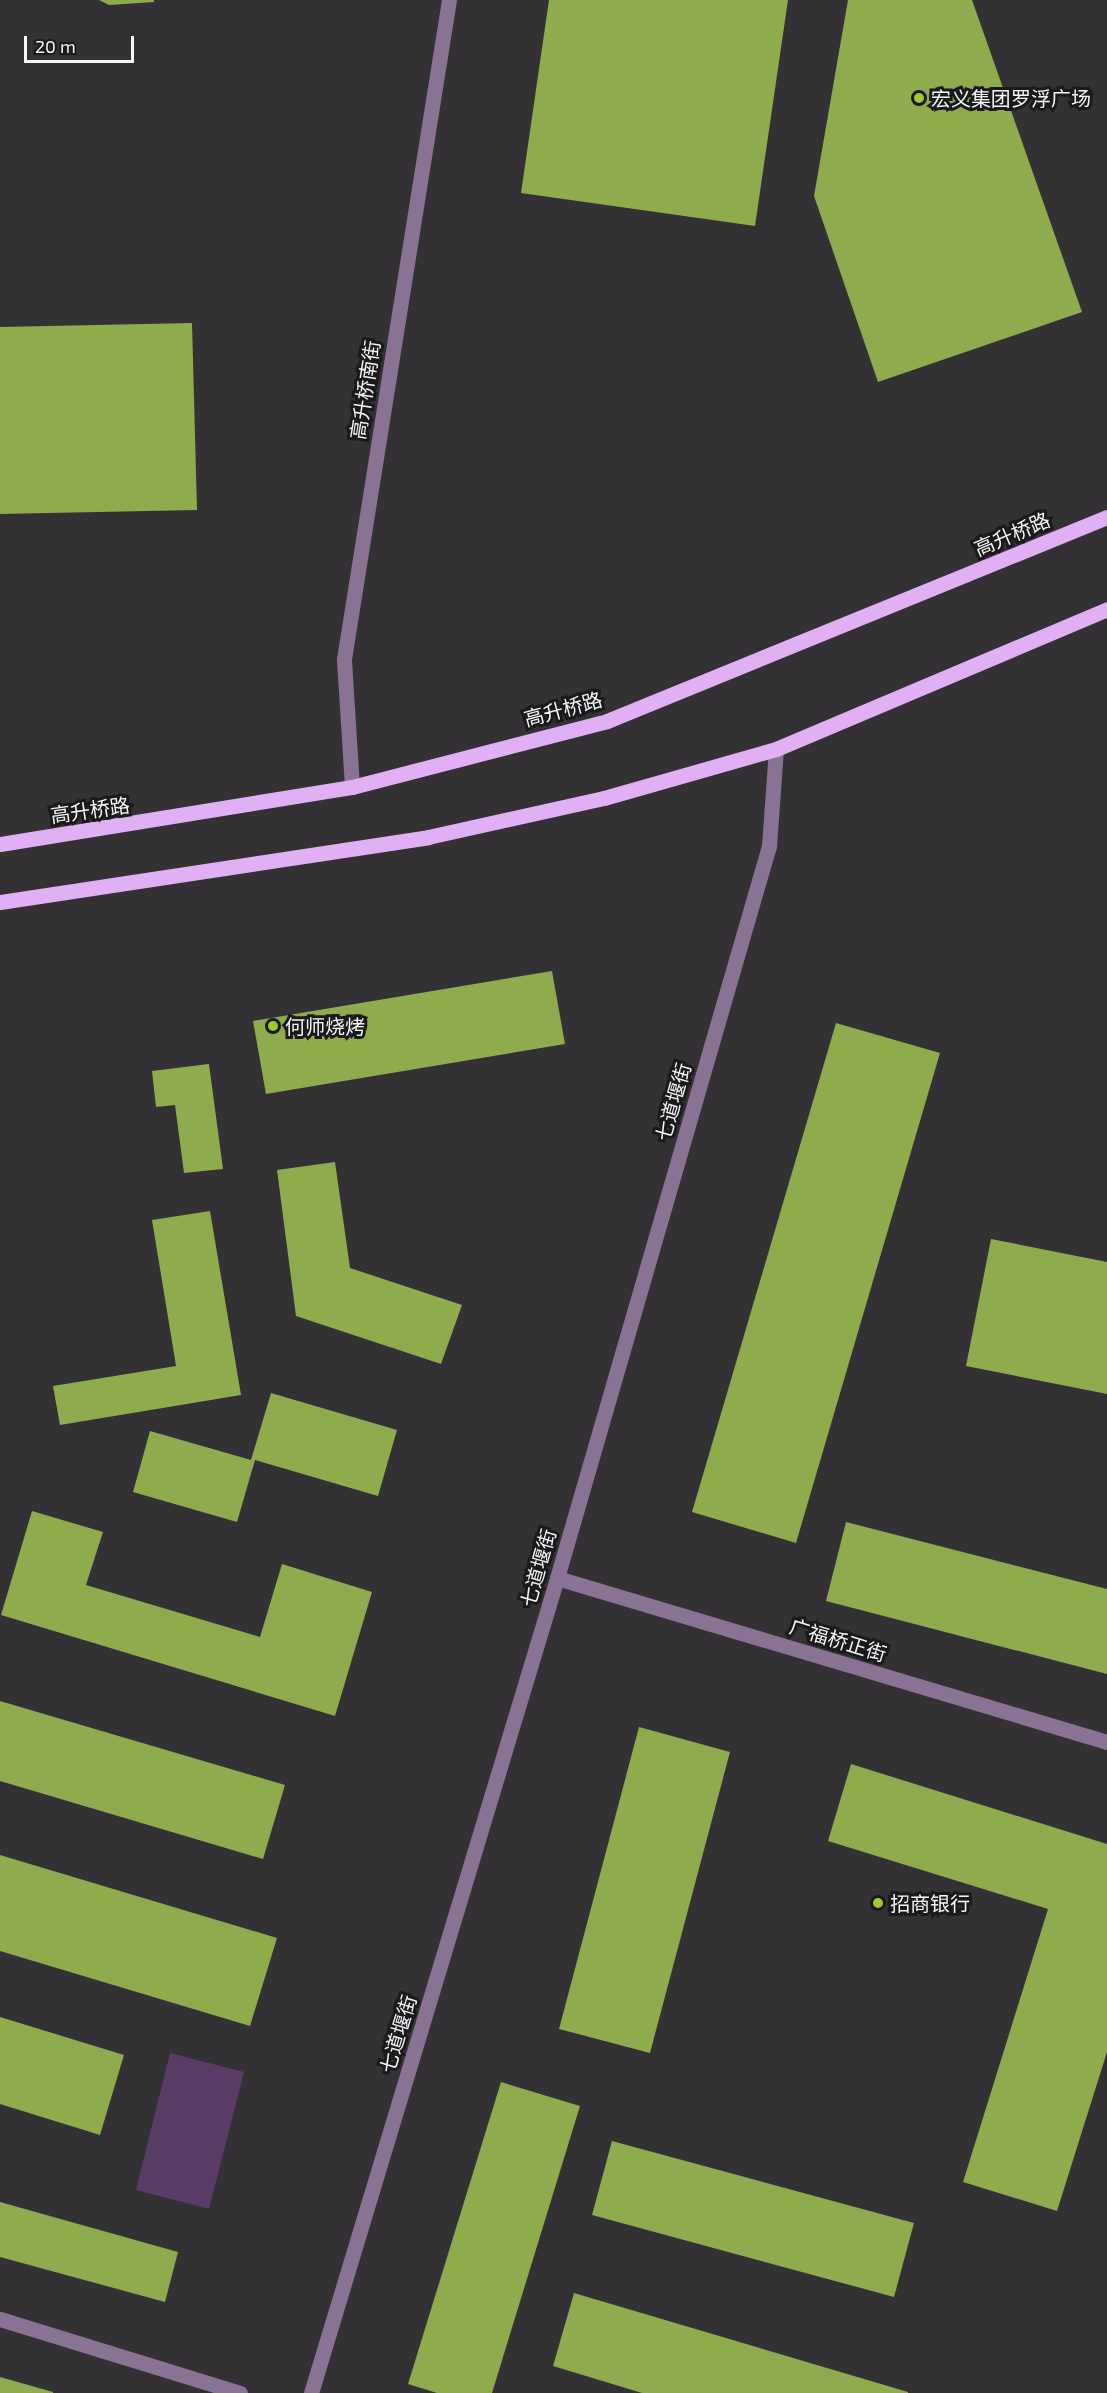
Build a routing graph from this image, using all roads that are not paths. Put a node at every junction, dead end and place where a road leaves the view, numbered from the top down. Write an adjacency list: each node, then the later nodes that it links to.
1 (449, 0): 5 (street, 高升桥南街)
2 (1107, 517): 5 (main road, 高升桥路)
3 (1107, 609): 4 (main road)
4 (776, 749): 7 (main road); 8 (street, 七道堰街)
5 (352, 787): 6 (main road, 高升桥路)
6 (0, 844)
7 (0, 902)
8 (557, 1578): 9 (street, 广福桥正街); 12 (street, 七道堰街)
9 (1107, 1742)
10 (0, 2319): 11 (street)
11 (240, 2393)
12 (310, 2393)

